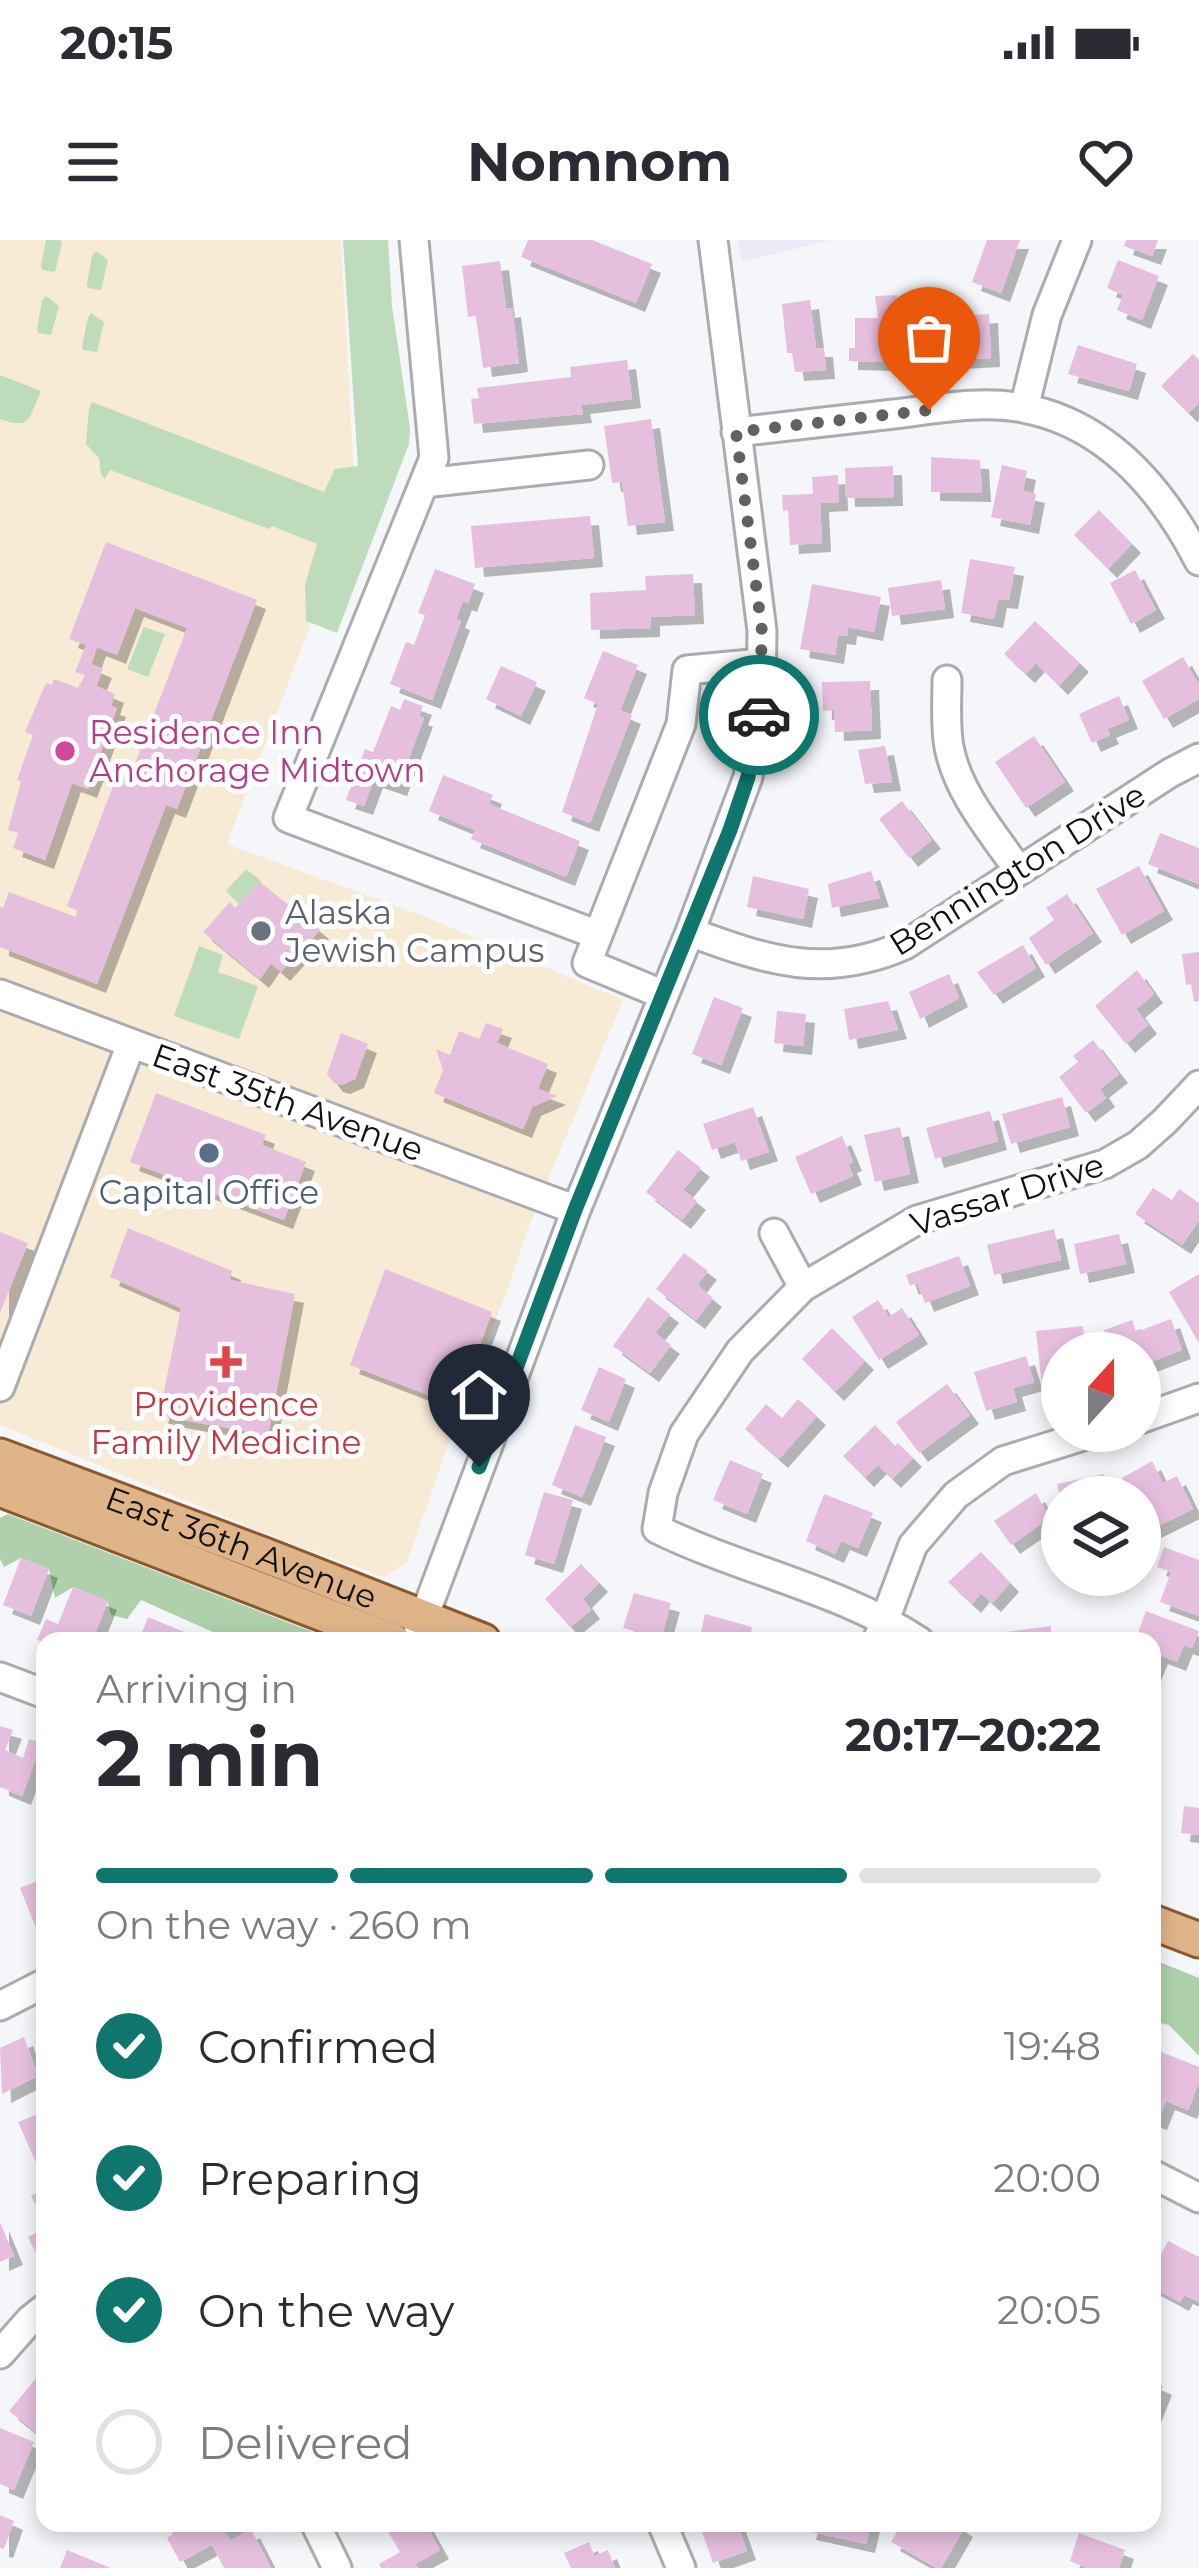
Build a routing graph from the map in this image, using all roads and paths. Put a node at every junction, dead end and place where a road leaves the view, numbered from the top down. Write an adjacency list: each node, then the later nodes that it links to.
1 (414, 240): 7 (street)
2 (713, 240): 5 (street)
3 (1077, 240): 4 (street)
4 (1024, 408): 5 (street); 8 (street)
5 (736, 432): 9 (street)
6 (589, 465): 7 (street)
7 (424, 483): 14 (street)
8 (1199, 561)
9 (762, 663): 13 (street); 14 (street)
10 (947, 680): 12 (street)
11 (1199, 758): 12 (street, Bennington Drive)
12 (1019, 871): 13 (street, Bennington Drive)
13 (690, 932): 16 (street)
14 (598, 934): 16 (street)
15 (0, 994): 17 (street, East 35th Avenue)
16 (664, 995): 19 (street)
17 (131, 1044): 19 (street, East 35th Avenue); 22 (street)
18 (1199, 1085): 21 (street, Vassar Drive)
19 (575, 1210): 28 (street)
20 (774, 1233): 21 (street)
21 (803, 1287): 29 (street, Vassar Drive)
22 (0, 1387)
23 (1199, 1398): 24 (street)
24 (1161, 1412)
25 (1041, 1449): 29 (street)
26 (0, 1456): 28 (main road, East 36th Avenue)
27 (0, 1489): 30 (main road, East 36th Avenue)
28 (419, 1629)
29 (881, 1630)
30 (370, 1632)
31 (0, 1677): 32 (street)
32 (36, 1691)
33 (1161, 1925): 34 (main road)
34 (1199, 1940)
35 (36, 1988): 36 (street)
36 (0, 2006)
37 (1161, 2179): 38 (street)
38 (1199, 2198)
39 (36, 2315): 40 (street)
40 (0, 2354)
41 (319, 2532): 43 (street)
42 (666, 2532): 44 (street)
43 (337, 2568)
44 (681, 2568)

